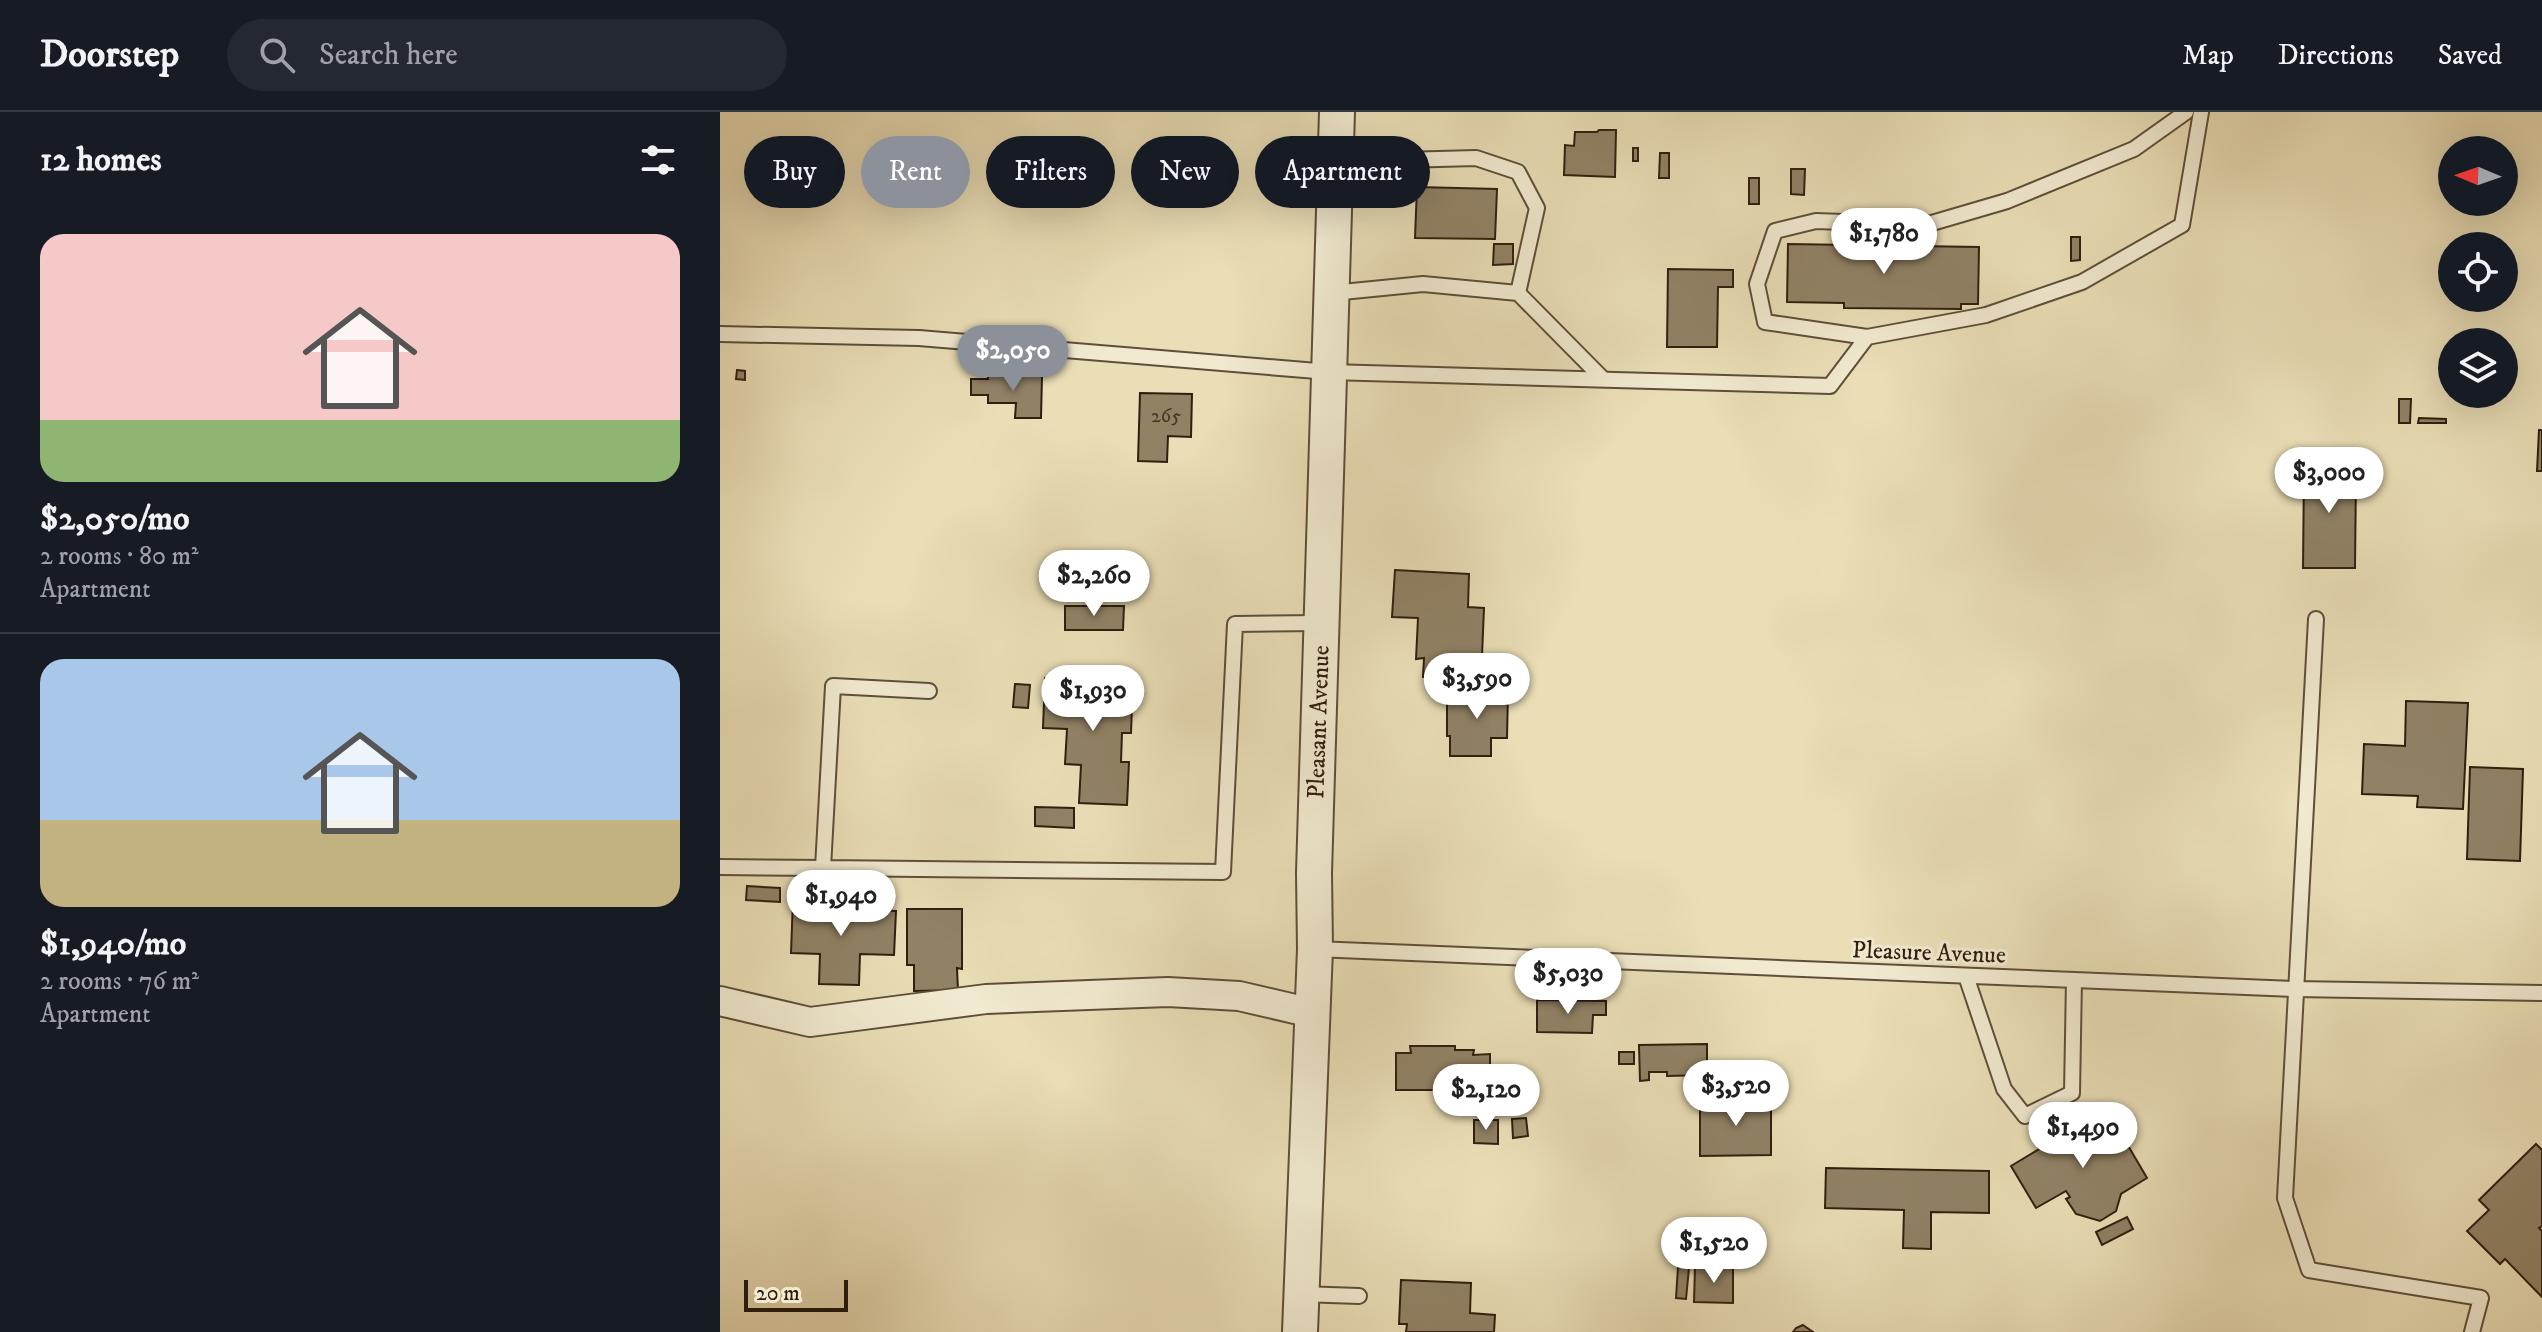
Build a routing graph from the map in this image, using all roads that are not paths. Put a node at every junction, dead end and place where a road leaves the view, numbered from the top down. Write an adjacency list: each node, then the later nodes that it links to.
1 (1337, 112): 4 (street, Pleasant Avenue)
2 (2186, 112): 10 (lane)
3 (2201, 112): 10 (lane)
4 (1336, 136)
5 (1430, 159): 7 (lane)
6 (1334, 208): 8 (street, Pleasant Avenue)
7 (1518, 293): 8 (lane); 12 (lane)
8 (1332, 294): 11 (street, Pleasant Avenue)
9 (720, 334): 11 (lane)
10 (1867, 337): 12 (lane)
11 (1329, 372): 12 (lane); 14 (street, Pleasant Avenue)
12 (1603, 379)
13 (2316, 619): 21 (lane)
14 (1321, 623): 17 (lane); 18 (street, Pleasant Avenue)
15 (929, 691): 17 (lane)
16 (720, 867): 17 (lane)
17 (823, 868)
18 (1315, 949): 19 (lane, Pleasure Avenue); 24 (street, Pleasant Avenue)
19 (1966, 976): 20 (lane, Pleasure Avenue); 20 (lane)
20 (2074, 980): 21 (lane, Pleasure Avenue)
21 (2294, 989): 22 (lane, Pleasure Avenue); 28 (lane)
22 (2542, 993)
23 (720, 1001): 24 (street)
24 (1312, 1013): 25 (street, Pleasant Avenue)
25 (1301, 1294): 26 (lane); 27 (street, Pleasant Avenue)
26 (1359, 1296)
27 (1300, 1332)
28 (2472, 1332)

